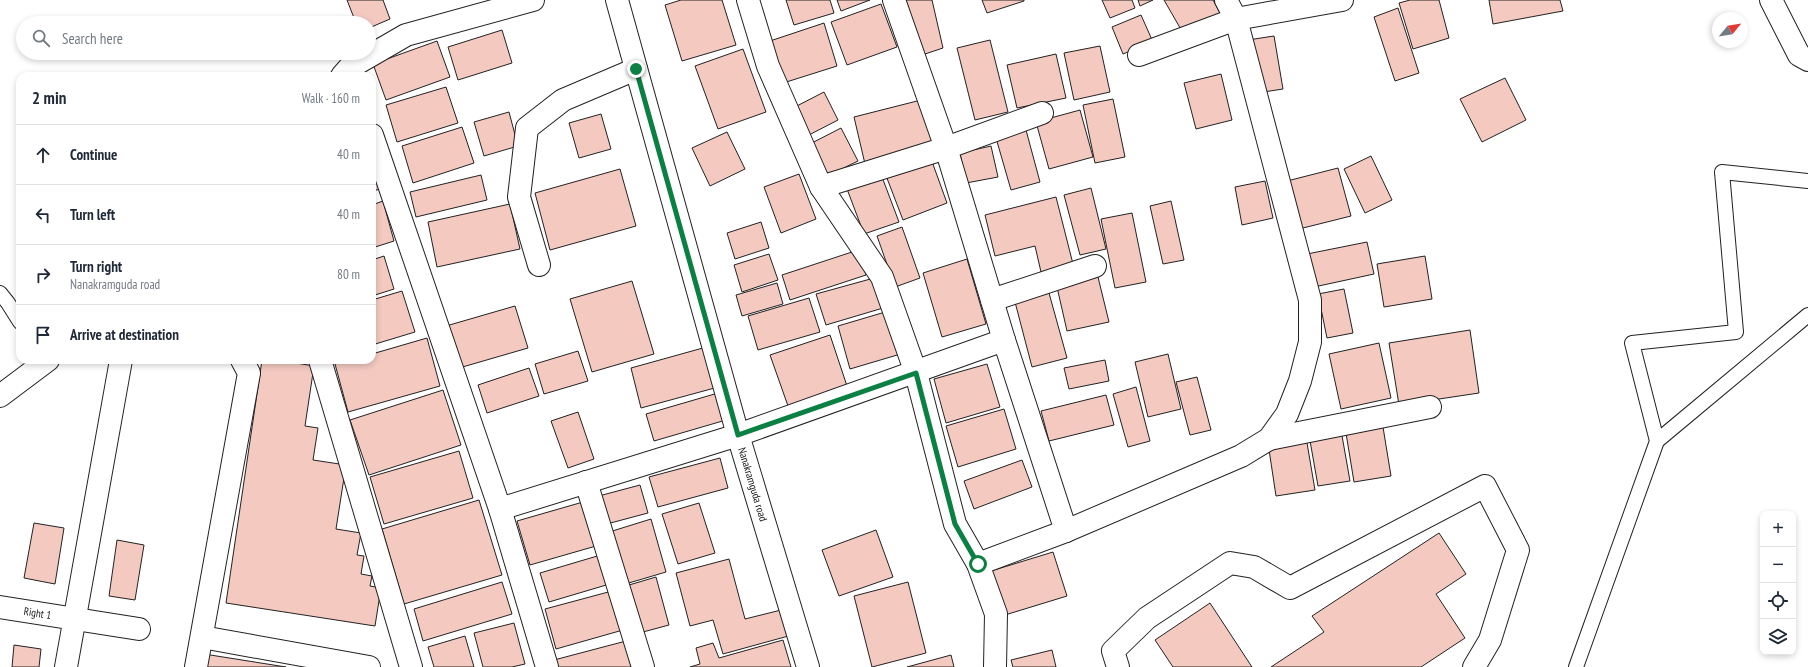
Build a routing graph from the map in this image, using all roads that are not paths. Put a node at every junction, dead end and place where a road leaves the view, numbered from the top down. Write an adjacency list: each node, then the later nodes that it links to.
1 (533, 0): 9 (street)
2 (617, 0): 13 (street, Nanakramguda road)
3 (748, 0): 19 (street)
4 (894, 0): 17 (street)
5 (1226, 0): 8 (street)
6 (1342, 0): 8 (street)
7 (1771, 0): 12 (street)
8 (1236, 19): 10 (street); 35 (street)
9 (376, 55)
10 (1139, 55)
11 (368, 60): 14 (street)
12 (1808, 60)
13 (636, 69): 20 (street); 34 (street, Nanakramguda road)
14 (350, 72)
15 (1042, 113): 17 (street)
16 (376, 147): 38 (street)
17 (946, 148): 19 (street); 23 (street)
18 (1808, 182): 36 (lane)
19 (821, 188): 31 (street)
20 (539, 264)
21 (1095, 266): 23 (street)
22 (0, 293): 25 (lane)
23 (992, 300): 26 (street)
24 (1808, 315): 36 (lane)
25 (16, 316)
26 (1004, 340): 31 (street); 39 (street)
27 (40, 364): 32 (street)
28 (120, 364): 42 (street)
29 (244, 364): 44 (street)
30 (321, 364): 48 (street)
31 (916, 373): 34 (street); 40 (street)
32 (0, 396)
33 (1430, 407): 35 (street)
34 (738, 435): 37 (street); 51 (street, Nanakramguda road)
35 (1269, 439): 39 (street)
36 (1657, 441): 55 (lane)
37 (586, 482): 38 (street); 50 (street)
38 (500, 509): 49 (street)
39 (1066, 531): 40 (street)
40 (978, 564): 52 (street)
41 (0, 607): 42 (street, Right 1)
42 (76, 618): 43 (street, Right 1); 45 (street)
43 (139, 629)
44 (202, 637): 46 (street); 47 (street)
45 (66, 667)
46 (196, 667)
47 (369, 667)
48 (410, 667)
49 (547, 667)
50 (643, 667)
51 (808, 667)
52 (995, 667)
53 (1118, 667): 54 (street)
54 (1474, 667)
55 (1576, 667)

